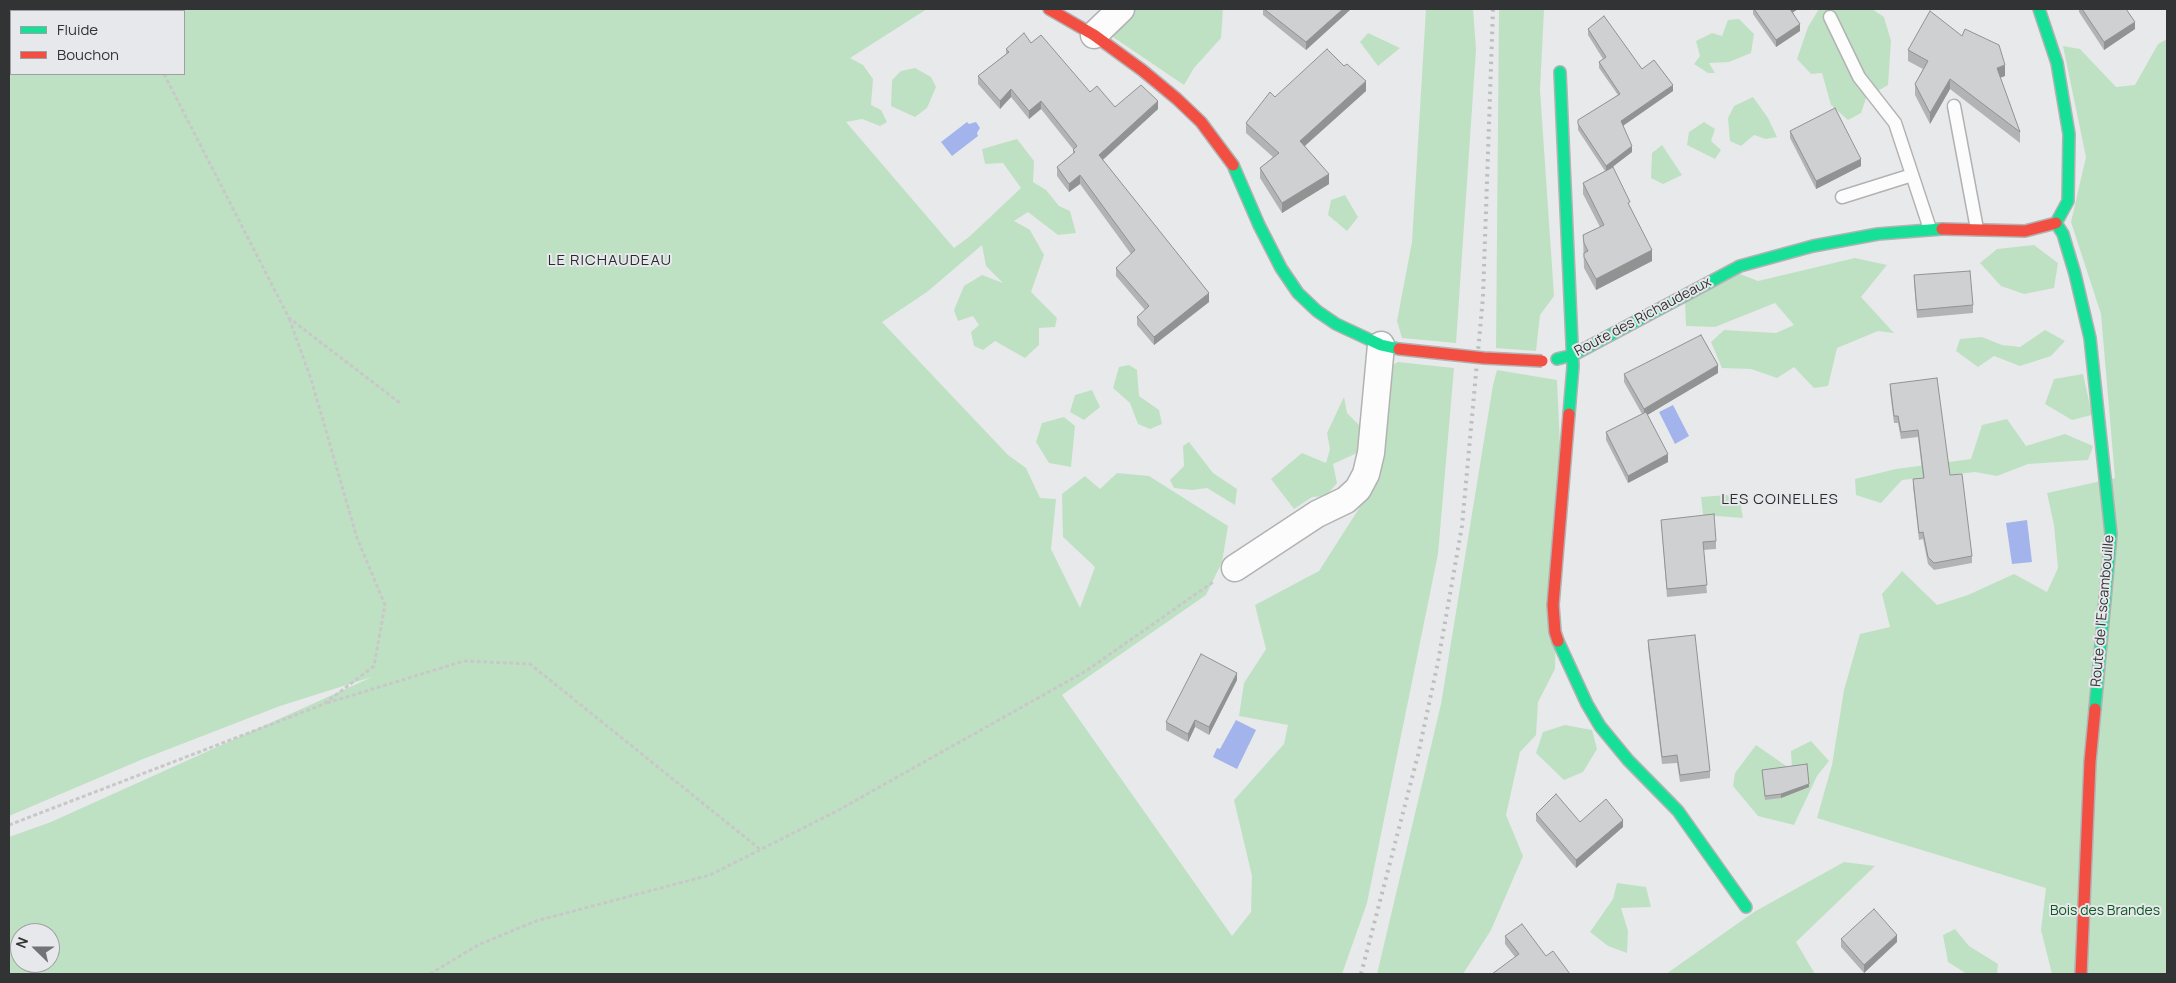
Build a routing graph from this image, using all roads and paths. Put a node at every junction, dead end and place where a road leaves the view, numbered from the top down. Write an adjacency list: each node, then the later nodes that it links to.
1 (1049, 9): 5 (street, Route des Richaudeaux)
2 (1121, 9): 5 (street)
3 (2039, 9): 11 (street)
4 (1830, 17): 9 (lane)
5 (1094, 35): 15 (street, Route des Richaudeaux)
6 (1560, 72): 16 (street)
7 (165, 75): 14 (path)
8 (1954, 106): 13 (lane)
9 (1912, 176): 10 (lane); 12 (lane)
10 (1842, 197)
11 (2056, 224): 13 (street, Route des Richaudeaux); 24 (street, Route de l'Escambouille)
12 (1930, 229): 13 (street, Route des Richaudeaux); 16 (street, Route des Richaudeaux)
13 (1977, 229)
14 (289, 318): 17 (path); 19 (path)
15 (1390, 347): 16 (street, Route des Richaudeaux, bridge); 18 (street)
16 (1573, 355): 22 (street)
17 (400, 403)
18 (1234, 568): 21 (path)
19 (324, 704): 20 (path); 21 (path)
20 (9, 825)
21 (761, 850): 23 (path)
22 (1746, 907)
23 (430, 974)
24 (2081, 974)

